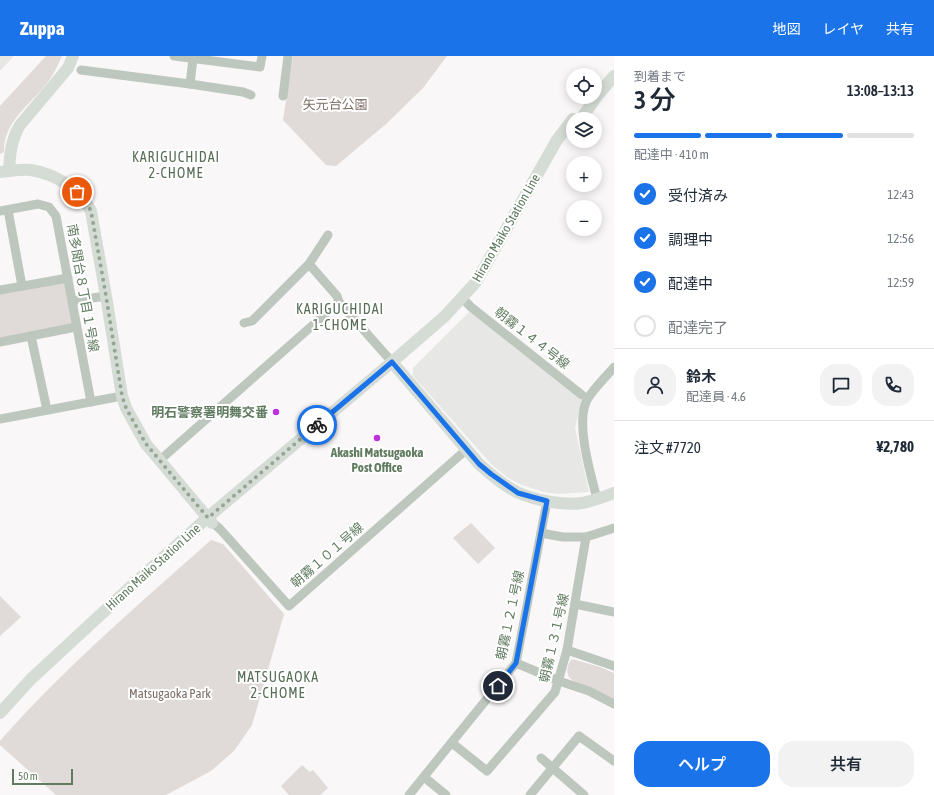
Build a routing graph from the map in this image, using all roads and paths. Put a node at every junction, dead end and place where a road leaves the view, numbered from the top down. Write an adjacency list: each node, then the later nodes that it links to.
1 (73, 56): 19 (main road)
2 (174, 56): 5 (street)
3 (262, 56): 6 (street)
4 (288, 56): 13 (street)
5 (193, 58): 6 (street); 11 (street)
6 (218, 59)
7 (614, 66): 10 (main road)
8 (81, 70): 11 (street)
9 (614, 76): 16 (main road)
10 (602, 81)
11 (190, 84): 12 (street)
12 (252, 95)
13 (283, 96)
14 (585, 104): 15 (main road, Hirano Maiko Station Line)
15 (578, 112)
16 (586, 112)
17 (566, 128): 34 (main road, Hirano Maiko Station Line)
18 (566, 141): 28 (main road, Hirano Maiko Station Line)
19 (4, 171): 26 (main road)
20 (4, 210): 23 (street, 南多聞台８丁目１号線); 24 (street)
21 (328, 235): 22 (street)
22 (309, 264): 29 (street); 30 (street)
23 (68, 278): 24 (street); 27 (street, 南多聞台８丁目１号線)
24 (22, 286): 25 (street)
25 (0, 290)
26 (106, 296): 27 (street); 37 (main road)
27 (72, 301): 31 (street, 南多聞台８丁目１号線)
28 (465, 301): 34 (main road, Hirano Maiko Station Line); 36 (street, 朝霧１４４号線)
29 (339, 302): 34 (street); 42 (street)
30 (244, 322)
31 (76, 327): 32 (street); 38 (street, 南多聞台８丁目１号線)
32 (31, 336): 33 (street); 39 (street)
33 (0, 342)
34 (394, 365): 41 (main road); 46 (main road, Hirano Maiko Station Line)
35 (614, 367): 44 (street)
36 (582, 395)
37 (122, 396): 38 (street); 42 (main road)
38 (91, 402): 39 (street)
39 (47, 410): 40 (street)
40 (0, 416)
41 (467, 449): 45 (main road); 46 (street, 朝霧１０１号線)
42 (160, 460): 46 (main road)
43 (614, 493): 44 (main road)
44 (597, 499): 45 (main road)
45 (547, 501): 48 (street, 朝霧１２１号線)
46 (210, 520): 57 (main road, Hirano Maiko Station Line); 58 (main road, Hirano Maiko Station Line)
47 (614, 528): 49 (street)
48 (541, 533): 49 (street); 53 (street, 朝霧１２１号線)
49 (586, 537): 50 (street, 朝霧１３１号線)
50 (575, 604): 51 (street); 52 (street, 朝霧１３１号線)
51 (614, 612)
52 (567, 650): 54 (street); 55 (street, 朝霧１３１号線)
53 (516, 663): 55 (street); 59 (street, 朝霧１２１号線)
54 (614, 666)
55 (558, 681): 56 (street); 59 (street, 朝霧１３１号線)
56 (614, 704)
57 (0, 713)
58 (0, 723)
59 (452, 743): 63 (street, 朝霧１２１号線)
60 (541, 758): 62 (street)
61 (614, 762): 62 (street)
62 (551, 768): 66 (street); 67 (street)
63 (424, 777): 64 (street, 朝霧１２１号線); 65 (street)
64 (409, 795)
65 (446, 795)
66 (530, 795)
67 (584, 795)

